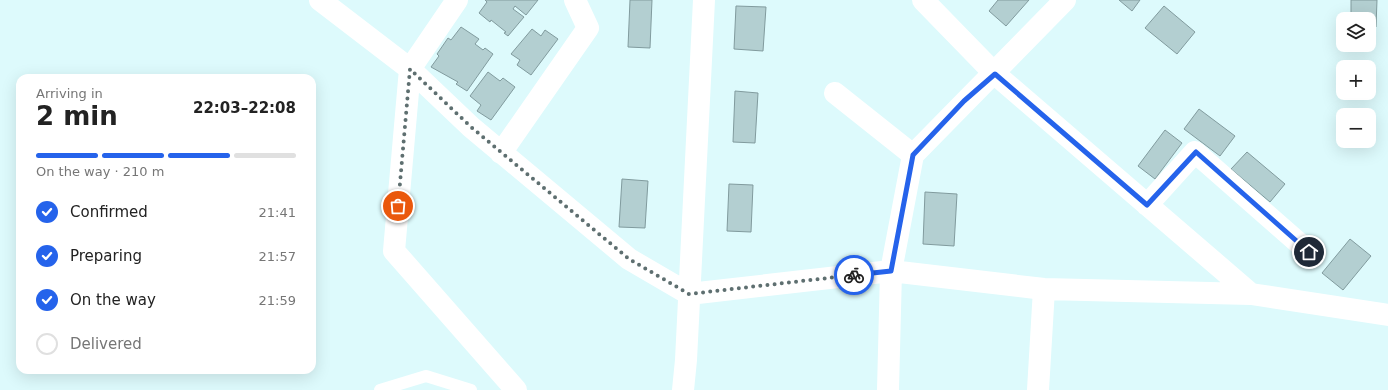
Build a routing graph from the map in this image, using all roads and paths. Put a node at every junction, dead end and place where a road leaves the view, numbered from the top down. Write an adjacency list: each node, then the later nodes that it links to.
1 (320, 0): 7 (street)
2 (457, 0): 7 (street)
3 (576, 0): 10 (street)
4 (704, 0): 16 (street)
5 (924, 0): 8 (street)
6 (1065, 0): 8 (street)
7 (410, 69): 10 (street); 21 (street)
8 (995, 74): 11 (street); 12 (street)
9 (835, 93): 11 (street)
10 (501, 153): 16 (street)
11 (913, 155): 14 (street)
12 (1147, 205): 13 (street); 17 (street)
13 (1309, 252)
14 (891, 271): 15 (street); 16 (street); 23 (street)
15 (1044, 289): 17 (street); 24 (street)
16 (689, 294): 22 (street)
17 (1251, 294): 18 (street)
18 (1388, 315)
19 (380, 390): 20 (lane)
20 (471, 390)
21 (516, 390)
22 (683, 390)
23 (888, 390)
24 (1038, 390)

